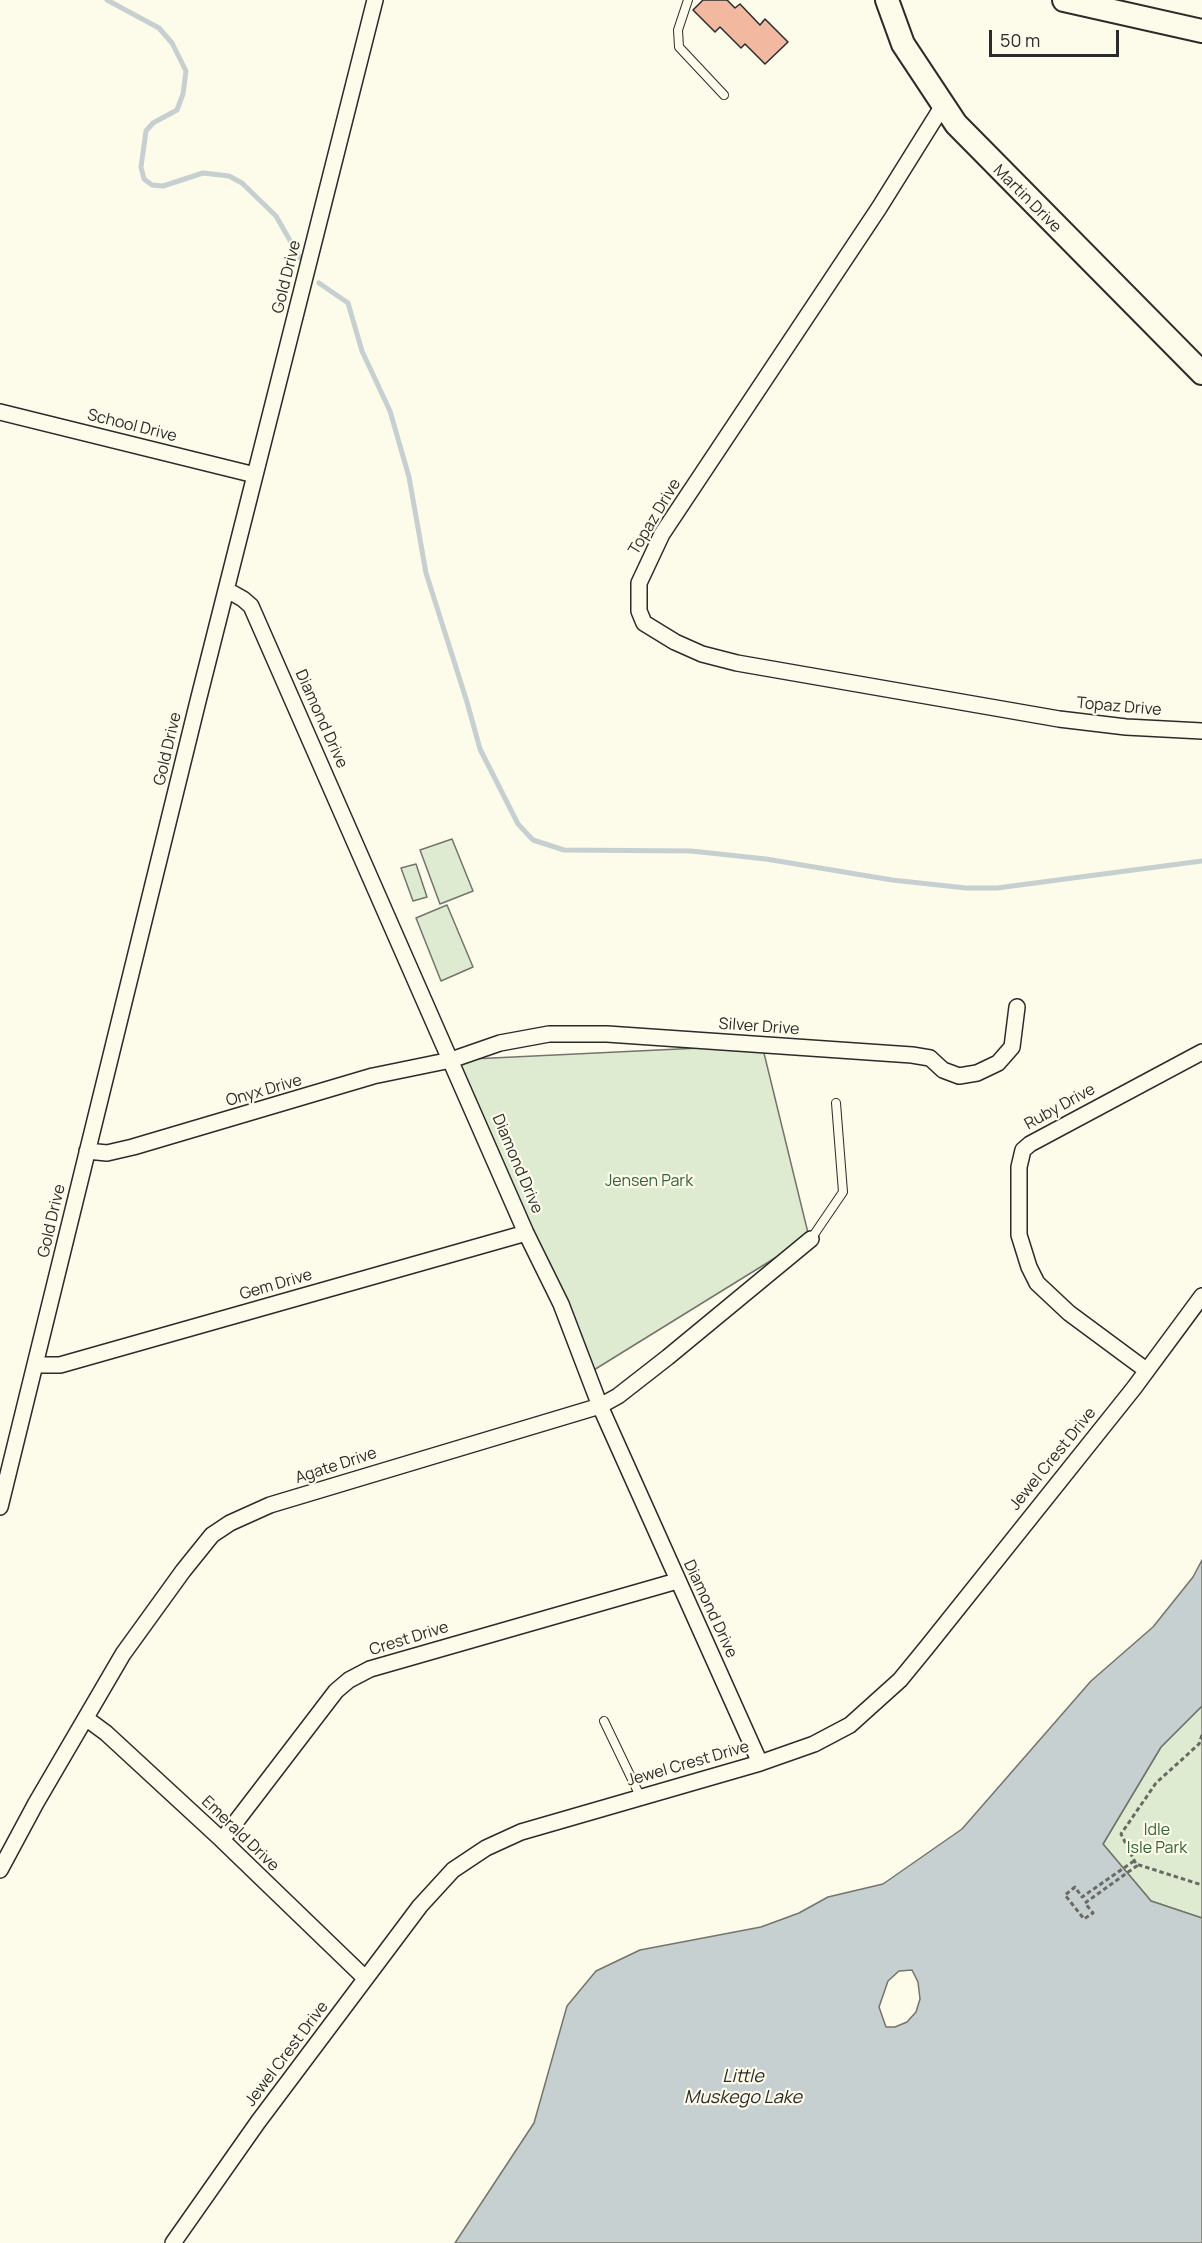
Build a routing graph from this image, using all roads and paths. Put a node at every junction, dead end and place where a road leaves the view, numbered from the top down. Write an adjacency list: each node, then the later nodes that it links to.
1 (375, 0): 10 (street, Gold Drive)
2 (688, 0): 6 (lane)
3 (887, 0): 7 (street, Martin Drive)
4 (1064, 0): 5 (street)
5 (1202, 31)
6 (724, 95)
7 (942, 107): 8 (street, Martin Drive); 12 (street, Topaz Drive)
8 (1202, 373)
9 (0, 412): 10 (street, School Drive)
10 (255, 476): 11 (street, Gold Drive)
11 (226, 590): 15 (street, Diamond Drive); 17 (street, Gold Drive)
12 (1202, 731)
13 (1017, 1007): 15 (street, Silver Drive)
14 (1202, 1052): 22 (street, Ruby Drive)
15 (451, 1060): 17 (street, Onyx Drive); 18 (street, Diamond Drive)
16 (836, 1103): 19 (lane)
17 (87, 1151): 21 (street, Gold Drive)
18 (526, 1233): 21 (street, Gem Drive); 23 (street, Diamond Drive)
19 (811, 1239): 23 (street, Agate Drive)
20 (1202, 1296): 22 (street, Jewel Crest Drive)
21 (36, 1365): 24 (street, Gold Drive)
22 (1146, 1370): 29 (street, Jewel Crest Drive)
23 (600, 1406): 25 (street, Diamond Drive); 26 (street, Agate Drive)
24 (0, 1507)
25 (677, 1581): 29 (street, Diamond Drive); 31 (street, Crest Drive)
26 (87, 1719): 31 (street, Emerald Drive); 34 (street, Agate Drive)
27 (604, 1721): 30 (lane)
28 (1202, 1735): 32 (path)
29 (760, 1763): 30 (street, Jewel Crest Drive)
30 (640, 1796): 36 (street, Jewel Crest Drive)
31 (222, 1840): 36 (street, Emerald Drive)
32 (1134, 1861): 33 (path); 33 (path)
33 (1138, 1865): 35 (path)
34 (0, 1870)
35 (1202, 1885)
36 (365, 1978): 37 (street, Jewel Crest Drive)
37 (173, 2243)

